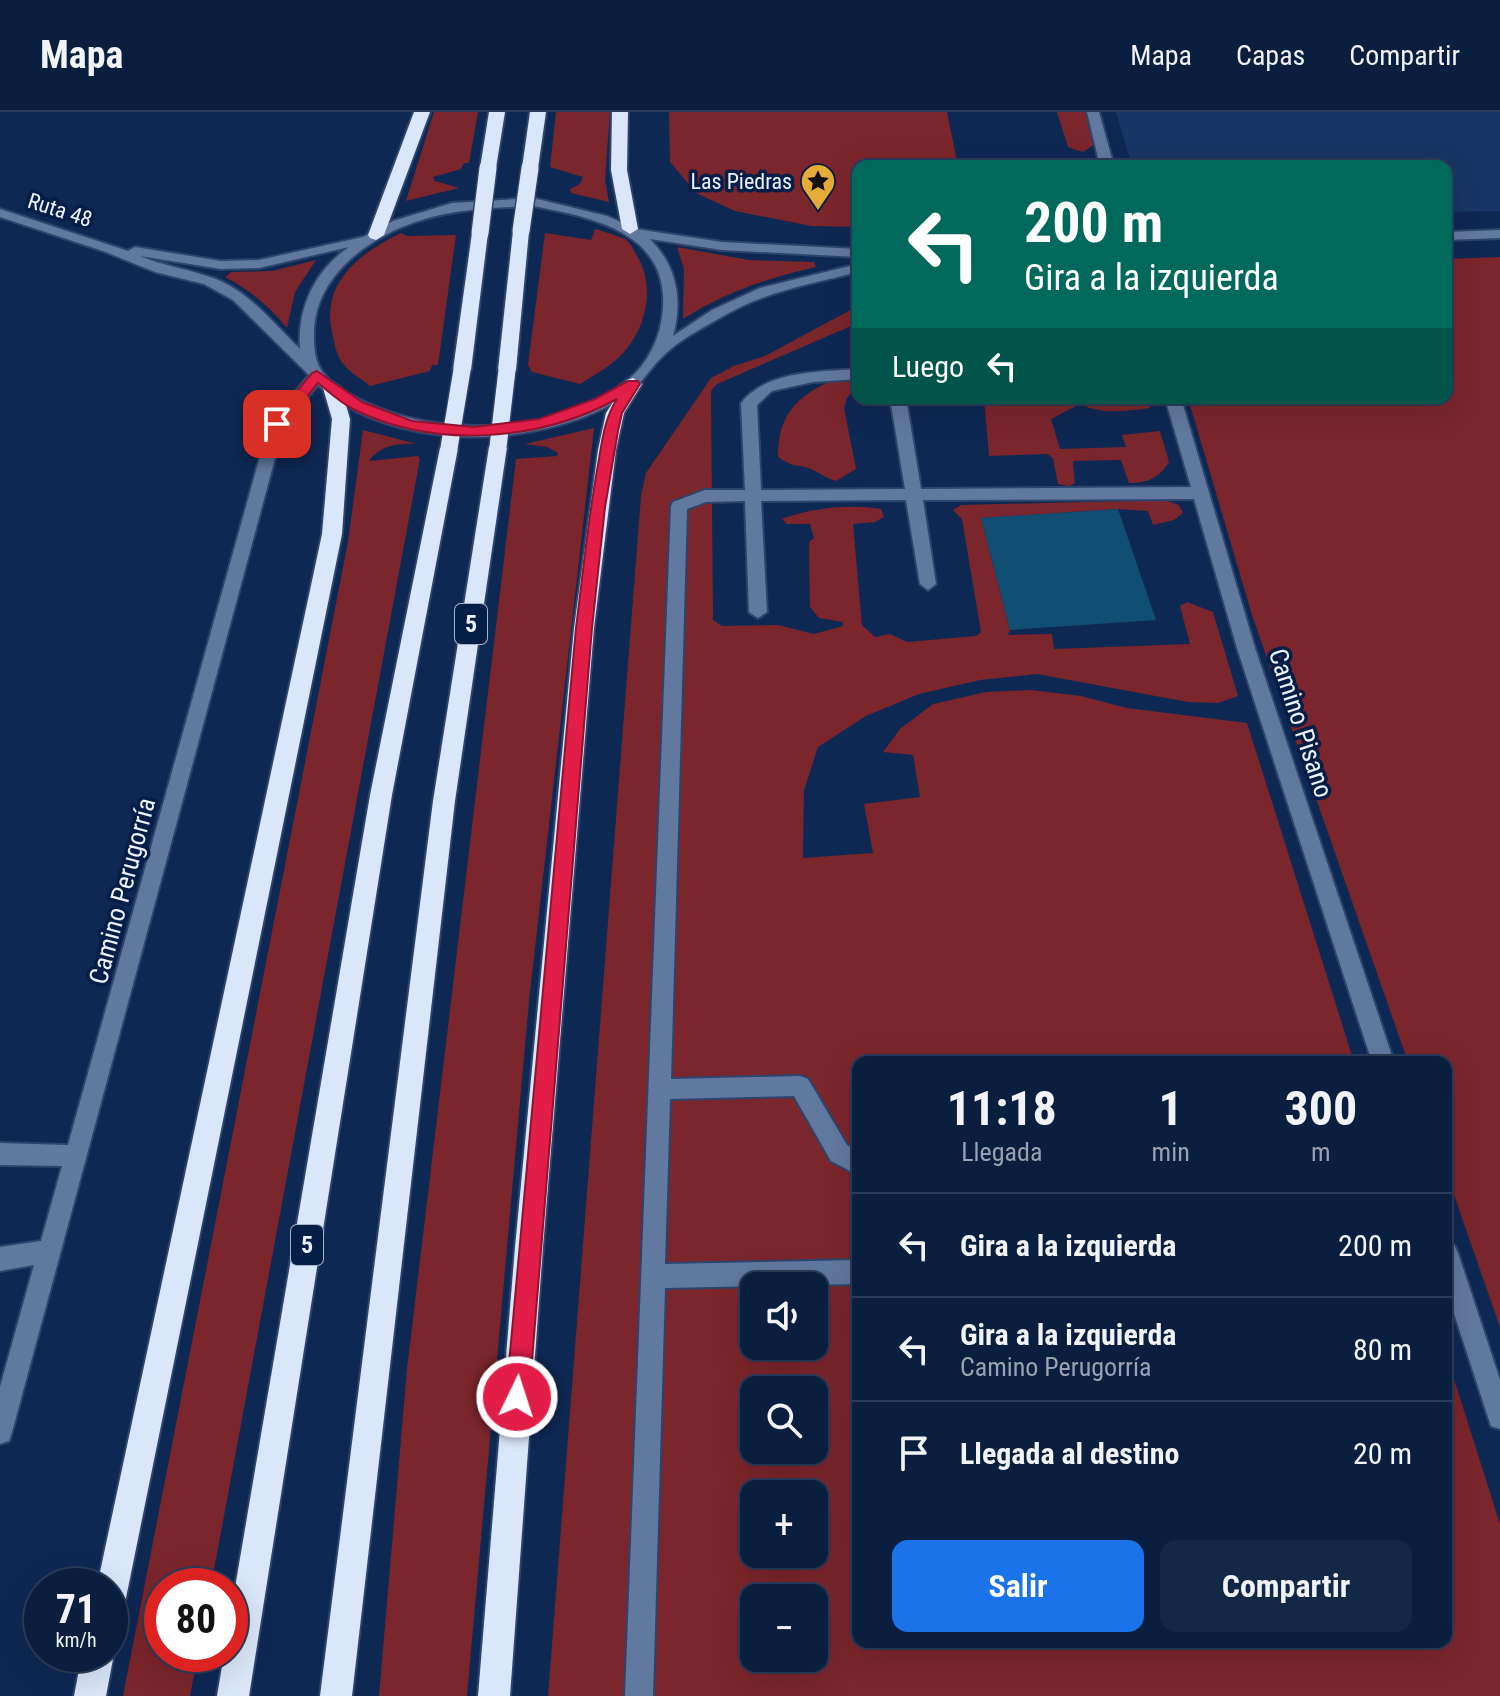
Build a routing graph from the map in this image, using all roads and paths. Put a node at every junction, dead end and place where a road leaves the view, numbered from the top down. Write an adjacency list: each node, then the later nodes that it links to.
1 (422, 112): 10 (highway)
2 (497, 112): 41 (highway, 5, bridge)
3 (538, 112): 42 (highway, 5, bridge)
4 (620, 112): 8 (highway)
5 (1093, 112): 6 (street)
6 (1105, 160)
7 (0, 213): 12 (street, Ruta 48)
8 (633, 231): 10 (street); 13 (street); 15 (street)
9 (1500, 234): 11 (street)
10 (373, 236): 12 (street); 17 (street)
11 (1452, 236)
12 (108, 248): 17 (street)
13 (852, 253)
14 (852, 269): 15 (street)
15 (660, 351): 18 (street)
16 (852, 374): 23 (street)
17 (321, 378): 18 (street); 29 (street, Camino Perugorría); 38 (highway)
18 (633, 384): 43 (highway)
19 (899, 404): 22 (street)
20 (1175, 404): 21 (street, Camino Pisano)
21 (1201, 493): 22 (street); 26 (street, Camino Pisano)
22 (912, 494): 23 (street); 24 (street)
23 (752, 496): 25 (street); 27 (street)
24 (928, 584)
25 (758, 612)
26 (1381, 1056)
27 (660, 1089): 30 (street); 35 (street)
28 (0, 1154): 29 (street)
29 (76, 1156): 31 (street, Camino Perugorría)
30 (852, 1161)
31 (50, 1251): 32 (street); 37 (street, Camino Perugorría)
32 (0, 1259)
33 (852, 1272): 35 (street)
34 (1452, 1273): 36 (street)
35 (653, 1276): 44 (street)
36 (1500, 1417)
37 (0, 1432)
38 (116, 1568)
39 (95, 1672): 40 (highway)
40 (90, 1696)
41 (233, 1696)
42 (336, 1696)
43 (494, 1696)
44 (639, 1696)

